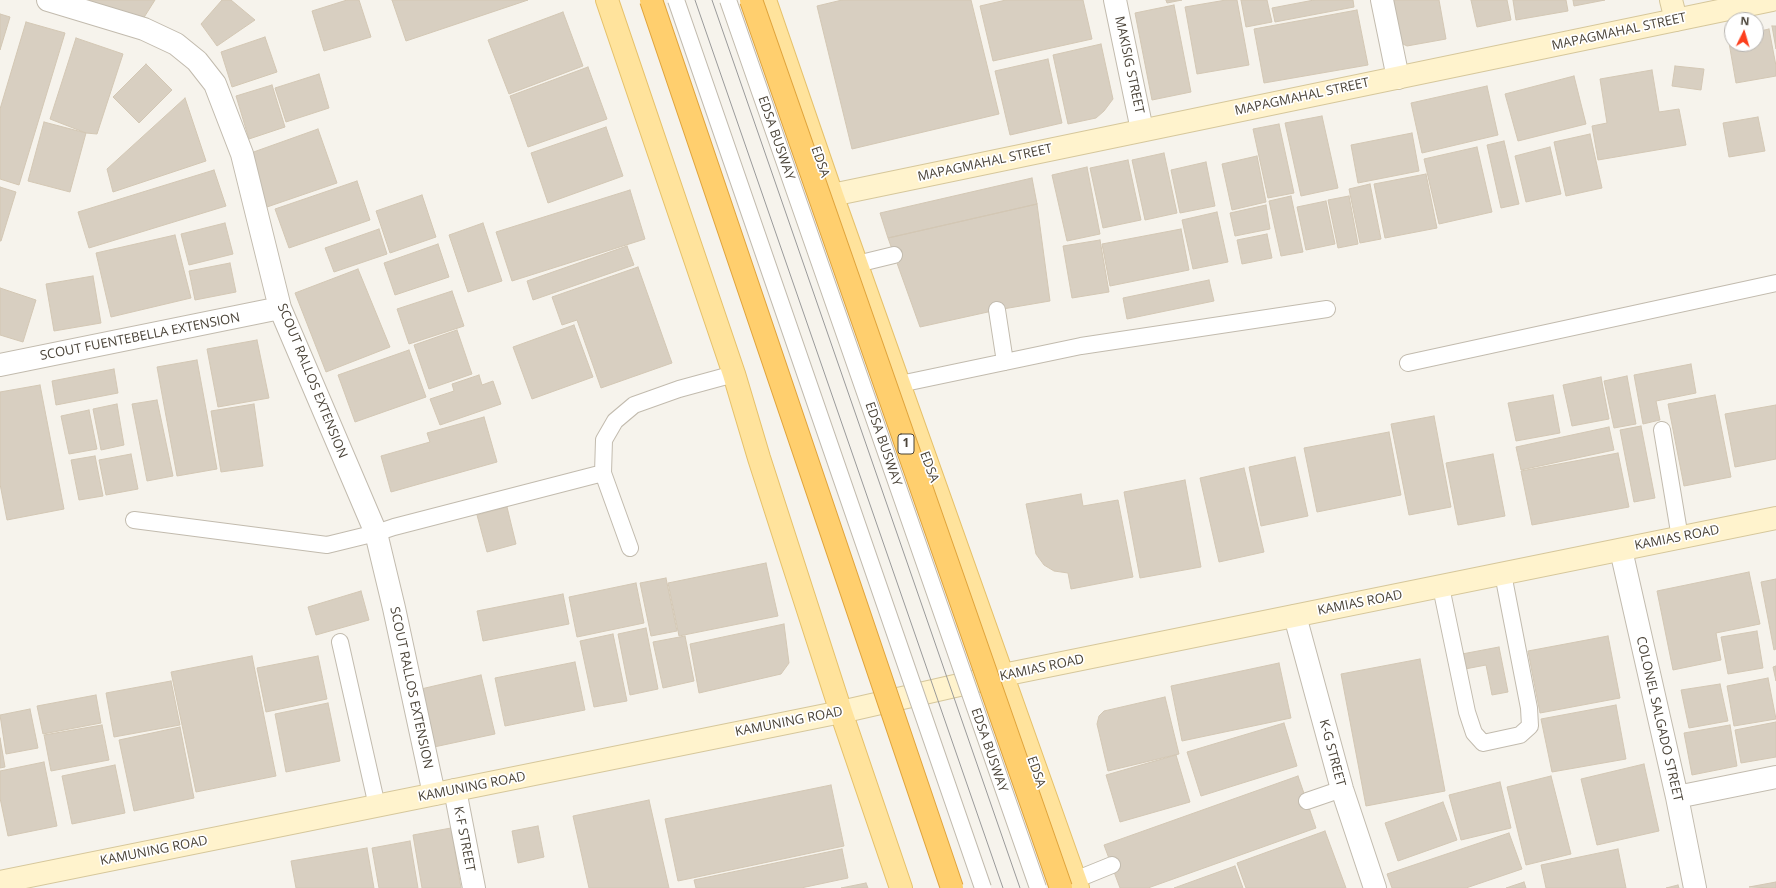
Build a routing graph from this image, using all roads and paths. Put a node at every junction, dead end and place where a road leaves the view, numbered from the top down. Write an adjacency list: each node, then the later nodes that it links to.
1 (48, 0): 18 (street, SCOUT RALLOS EXTENSION)
2 (607, 0): 24 (main road)
3 (651, 0): 52 (highway, bridge)
4 (676, 0): 53 (lane, bridge)
5 (728, 0): 54 (lane, EDSA BUSWAY, bridge)
6 (751, 0): 49 (highway, EDSA / 1, bridge)
7 (765, 0): 14 (main road, EDSA)
8 (1115, 0): 13 (street, MAKISIG STREET)
9 (1382, 0): 12 (street)
10 (1772, 0): 11 (main road, MAPAGMAHAL STREET)
11 (1673, 10): 12 (main road, MAPAGMAHAL STREET)
12 (1398, 78): 13 (main road, MAPAGMAHAL STREET)
13 (1142, 130): 14 (main road, MAPAGMAHAL STREET)
14 (832, 195): 16 (main road, EDSA)
15 (894, 255): 16 (lane)
16 (857, 264): 25 (main road, EDSA)
17 (1776, 283): 22 (lane)
18 (280, 308): 23 (street, SCOUT FUENTEBELLA EXTENSION); 30 (street, SCOUT RALLOS EXTENSION)
19 (1327, 309): 21 (lane)
20 (997, 310): 21 (lane)
21 (1005, 362): 25 (lane)
22 (1408, 363)
23 (1, 365)
24 (734, 374): 27 (lane); 40 (main road)
25 (900, 384): 38 (main road, EDSA)
26 (1662, 430): 31 (lane)
27 (604, 473): 30 (lane); 32 (lane)
28 (1776, 518): 31 (main road, KAMIAS ROAD)
29 (134, 520): 30 (lane)
30 (376, 533): 43 (street, SCOUT RALLOS EXTENSION)
31 (1680, 538): 33 (main road, KAMIAS ROAD)
32 (630, 548)
33 (1621, 550): 34 (main road, KAMIAS ROAD); 44 (street, COLONEL SALGADO STREET)
34 (1503, 574): 35 (main road, KAMIAS ROAD); 35 (lane)
35 (1441, 587): 36 (main road, KAMIAS ROAD)
36 (1295, 616): 38 (main road, KAMIAS ROAD); 42 (street, K-G STREET)
37 (340, 642): 46 (lane)
38 (1003, 675): 39 (main road, KAMIAS ROAD); 49 (main road, EDSA)
39 (943, 689): 40 (main road, KAMUNING ROAD)
40 (841, 712): 43 (main road, KAMUNING ROAD); 51 (main road)
41 (1776, 778): 44 (street)
42 (1342, 789): 45 (lane); 55 (street, K-G STREET)
43 (445, 792): 46 (main road, KAMUNING ROAD); 50 (street, K-F STREET)
44 (1677, 797): 56 (street, COLONEL SALGADO STREET)
45 (1307, 801)
46 (377, 806): 48 (main road, KAMUNING ROAD)
47 (1112, 865): 49 (lane)
48 (0, 882)
49 (1071, 885)
50 (474, 888)
51 (901, 888)
52 (952, 888)
53 (983, 888)
54 (1038, 888)
55 (1375, 888)
56 (1695, 888)

